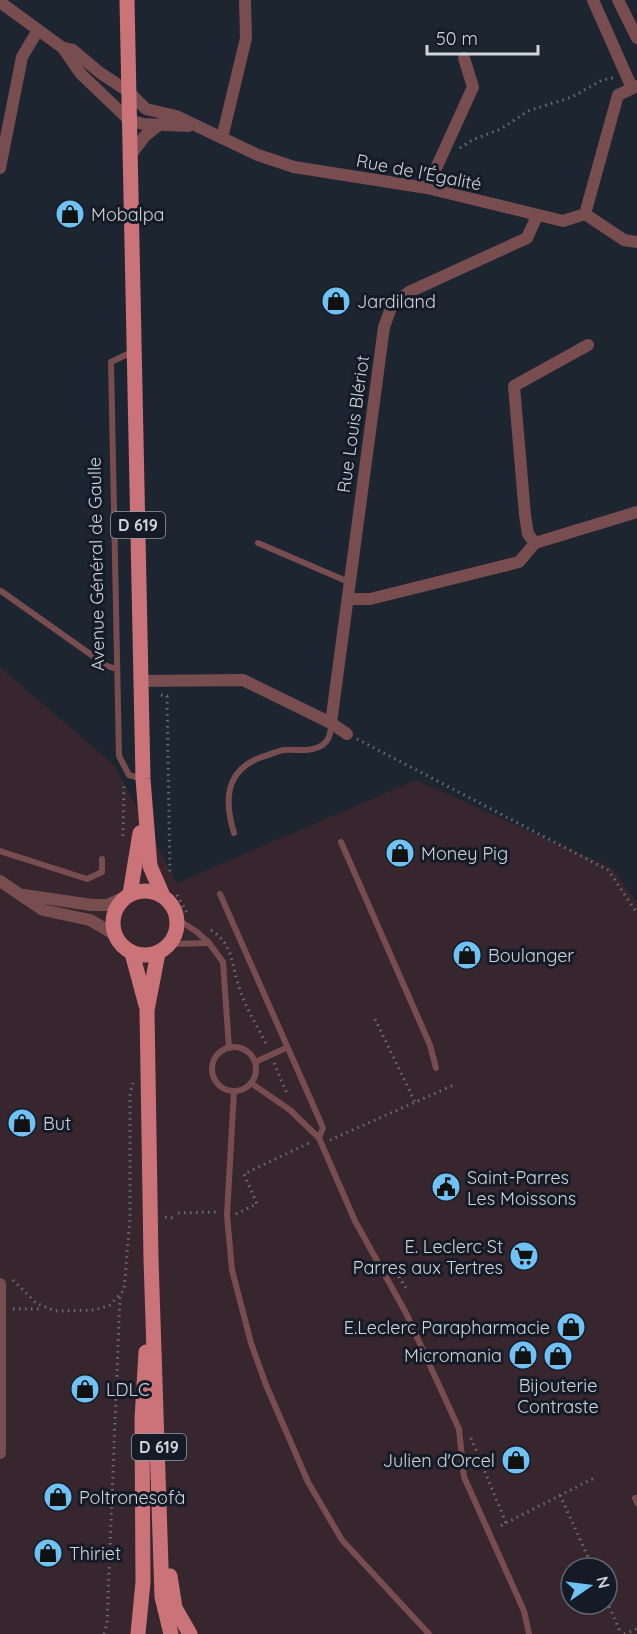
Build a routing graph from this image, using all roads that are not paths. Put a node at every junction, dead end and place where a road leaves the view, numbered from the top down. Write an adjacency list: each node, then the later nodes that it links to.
1 (127, 0): 11 (main road, D 619)
2 (245, 0): 15 (street)
3 (593, 0): 10 (street)
4 (618, 0): 7 (street)
5 (0, 2): 6 (street)
6 (38, 30): 8 (street); 17 (street)
7 (637, 38)
8 (63, 48): 11 (street, Rue de l'Égalité); 12 (street)
9 (464, 58): 18 (street)
10 (635, 87): 19 (street)
11 (129, 92): 12 (main road, D 619); 14 (street, Rue de l'Égalité)
12 (129, 120): 13 (street, Rue de l'Égalité); 16 (main road, D 619)
13 (160, 124): 14 (street, Rue de l'Égalité); 16 (street)
14 (192, 126): 15 (street, Rue de l'Égalité)
15 (222, 138): 18 (street, Rue de l'Égalité)
16 (129, 158): 23 (main road, D 619)
17 (0, 168)
18 (427, 188): 20 (street, Rue de l'Égalité)
19 (585, 214): 20 (street, Rue de l'Égalité); 21 (street)
20 (537, 216): 27 (street, Rue Louis Blériot)
21 (637, 242)
22 (588, 345): 26 (street)
23 (134, 351): 30 (lane, Avenue Général de Gaulle); 31 (main road, D 619)
24 (637, 512): 26 (street)
25 (258, 543): 27 (lane)
26 (535, 543): 29 (street)
27 (351, 583): 29 (street, Rue Louis Blériot)
28 (2, 591): 30 (lane)
29 (349, 599): 32 (street, Rue Louis Blériot)
30 (117, 669): 34 (lane, Avenue Général de Gaulle)
31 (140, 681): 32 (street); 34 (main road, D 619)
32 (331, 723): 33 (street); 35 (lane)
33 (347, 734)
34 (143, 779): 40 (main road, D 619); 43 (main road, D 619)
35 (234, 833)
36 (341, 842): 53 (lane)
37 (0, 851): 38 (lane)
38 (102, 860)
39 (0, 881): 41 (street)
40 (167, 893): 43 (main road); 44 (main road)
41 (17, 894): 43 (street); 45 (street)
42 (220, 894): 51 (lane)
43 (128, 896): 45 (main road)
44 (184, 919): 46 (lane); 47 (main road)
45 (114, 934): 48 (main road)
46 (208, 943): 47 (lane); 50 (lane)
47 (164, 948): 48 (main road); 49 (main road, D 619)
48 (132, 953): 49 (main road, D 619)
49 (147, 1010): 57 (main road, D 619)
50 (229, 1048): 52 (lane); 55 (lane)
51 (286, 1048): 52 (lane); 56 (lane)
52 (255, 1062): 54 (lane)
53 (436, 1068)
54 (251, 1083): 55 (lane); 56 (lane)
55 (234, 1091): 65 (lane)
56 (319, 1139): 61 (lane)
57 (151, 1259): 60 (main road, D 619); 62 (main road, D 619)
58 (5, 1281): 59 (street)
59 (0, 1453)
60 (160, 1477): 63 (main road, D 619); 64 (main road)
61 (524, 1611): 66 (lane); 67 (lane)
62 (138, 1634)
63 (171, 1634)
64 (190, 1634)
65 (429, 1634)
66 (524, 1634)
67 (528, 1634)

